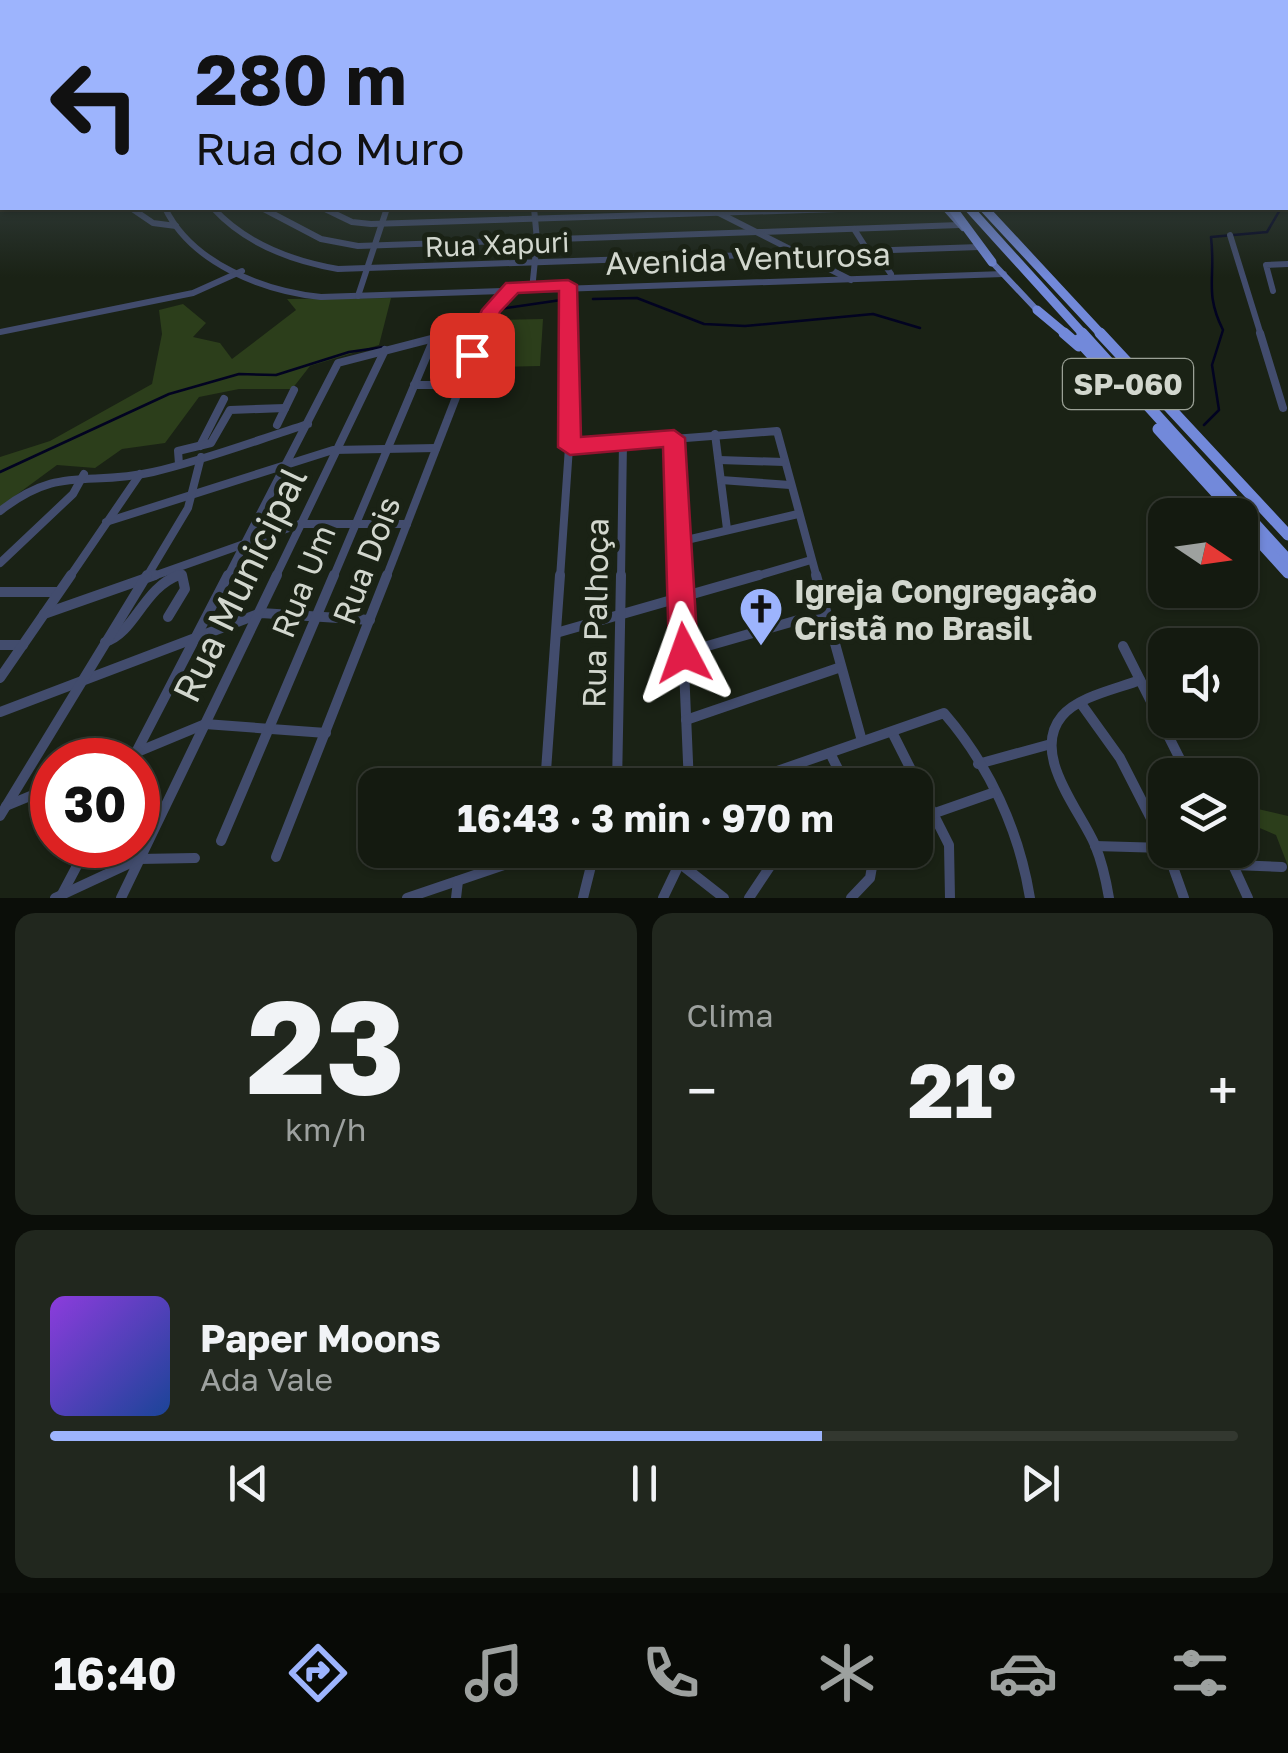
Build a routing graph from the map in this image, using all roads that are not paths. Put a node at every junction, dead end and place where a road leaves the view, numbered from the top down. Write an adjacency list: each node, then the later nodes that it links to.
1 (135, 210): 19 (street)
2 (169, 210): 19 (street)
3 (215, 210): 38 (street, Rua Xapuri)
4 (266, 210): 29 (street)
5 (327, 210): 20 (street)
6 (385, 210): 20 (street)
7 (534, 210): 18 (street)
8 (713, 210): 17 (street)
9 (778, 210): 17 (street)
10 (829, 210): 23 (street)
11 (949, 210): 22 (main road)
12 (950, 210): 34 (highway)
13 (963, 210): 53 (highway, SP-060)
14 (974, 210): 90 (highway, SP-060)
15 (974, 210): 92 (highway, SP-060)
16 (990, 210): 86 (highway, SP-060)
17 (720, 213): 18 (street); 21 (street)
18 (536, 218): 20 (street); 27 (street)
19 (175, 224): 39 (street, Avenida Venturosa)
20 (380, 224): 29 (street)
21 (742, 224): 25 (street); 26 (street)
22 (960, 225): 24 (street); 30 (main road)
23 (841, 229): 24 (street); 25 (street)
24 (854, 229): 31 (street)
25 (761, 233): 26 (street); 32 (street)
26 (742, 234): 27 (street)
27 (537, 240): 29 (street); 33 (street)
28 (1236, 245): 36 (street)
29 (373, 246): 38 (street)
30 (979, 247): 31 (street, Rua Xapuri); 34 (main road)
31 (872, 251): 32 (street, Rua Xapuri); 41 (street)
32 (804, 254): 33 (street, Rua Xapuri); 42 (street)
33 (537, 262): 38 (street, Rua Xapuri); 44 (street)
34 (992, 262): 40 (main road)
35 (1285, 264): 37 (street)
36 (1242, 265): 37 (street); 58 (street)
37 (1266, 268): 46 (street)
38 (366, 269): 47 (street)
39 (241, 271): 47 (street, Avenida Venturosa); 50 (street)
40 (1002, 272): 41 (street, Avenida Venturosa); 42 (street, Avenida Venturosa); 48 (main road)
41 (891, 274): 42 (street, Avenida Venturosa)
42 (846, 278): 43 (street, Avenida Venturosa)
43 (568, 287): 44 (street, Avenida Venturosa); 65 (street)
44 (533, 288): 45 (street, Avenida Venturosa)
45 (511, 289): 47 (street, Avenida Venturosa); 49 (street, Rua Dois)
46 (1272, 291)
47 (358, 295)
48 (1036, 310): 53 (highway)
49 (488, 316): 51 (street); 55 (street, Rua Dois)
50 (0, 332)
51 (433, 341): 52 (street); 54 (street, Rua Um)
52 (385, 350): 60 (street); 68 (street, Rua Municipal)
53 (1094, 358): 78 (highway, SP-060)
54 (414, 385): 55 (street); 66 (street, Rua Um)
55 (460, 385): 67 (street, Rua Dois)
56 (294, 390): 59 (street)
57 (224, 399): 69 (street)
58 (1283, 405)
59 (285, 408): 61 (street); 69 (street)
60 (308, 424): 69 (street); 72 (street)
61 (277, 425)
62 (716, 434): 63 (street); 70 (street); 71 (street)
63 (674, 438): 64 (street); 88 (street)
64 (623, 442): 65 (street); 102 (street, Rua Palhoça)
65 (570, 447): 106 (street)
66 (386, 448): 67 (street); 68 (street); 82 (street, Rua Um)
67 (436, 448): 84 (street, Rua Dois)
68 (338, 449): 72 (street); 83 (street, Rua Municipal)
69 (200, 451): 74 (street); 77 (street)
70 (719, 460): 71 (street); 75 (street)
71 (784, 462): 76 (street)
72 (286, 465): 77 (street); 89 (street)
73 (84, 474): 74 (street); 79 (street); 93 (street)
74 (140, 474): 81 (street)
75 (721, 480): 76 (street); 85 (street)
76 (790, 486): 80 (street)
77 (192, 496): 81 (street); 95 (street)
78 (1221, 498)
79 (0, 511)
80 (798, 514): 85 (street); 91 (street)
81 (106, 522): 97 (street)
82 (354, 522): 83 (street); 84 (street); 104 (street, Rua Um)
83 (300, 524): 89 (street); 101 (street, Rua Municipal)
84 (407, 524): 105 (street, Rua Dois)
85 (728, 529): 88 (street)
86 (1288, 532)
87 (1258, 539): 94 (highway, SP-060)
88 (678, 542): 98 (street)
89 (245, 544): 95 (street); 107 (street)
90 (1288, 551)
91 (811, 560): 98 (street); 99 (street)
92 (1288, 560)
93 (0, 563)
94 (1288, 573)
95 (142, 581): 100 (street); 108 (street)
96 (0, 592): 97 (street)
97 (58, 592): 100 (street)
98 (680, 598): 102 (street); 112 (street)
99 (826, 612): 112 (street); 113 (street)
100 (44, 614): 110 (street)
101 (256, 614): 104 (street); 107 (street); 120 (street, Rua Municipal)
102 (620, 615): 106 (street); 132 (street, Rua Palhoça)
103 (168, 617): 108 (street)
104 (315, 617): 105 (street); 121 (street, Rua Um)
105 (370, 620): 122 (street, Rua Dois)
106 (556, 633): 131 (street)
107 (196, 636): 116 (street); 124 (street)
108 (105, 642): 116 (street)
109 (0, 645): 110 (street)
110 (23, 645): 114 (street)
111 (1123, 646): 115 (street)
112 (684, 653): 119 (street)
113 (841, 667): 119 (street); 125 (street)
114 (0, 678)
115 (1140, 680): 117 (street); 129 (street)
116 (82, 681): 118 (street); 139 (street)
117 (1082, 705): 127 (street); 138 (street)
118 (0, 712)
119 (686, 720): 133 (street)
120 (205, 724): 121 (street); 126 (street); 141 (street, Rua Municipal)
121 (269, 726): 122 (street); 142 (street, Rua Um)
122 (326, 732): 145 (street, Rua Dois)
123 (892, 732): 125 (street); 130 (street); 140 (street)
124 (143, 738)
125 (862, 742): 128 (street)
126 (160, 744)
127 (1051, 744): 130 (street); 143 (street)
128 (830, 753): 134 (street); 135 (street)
129 (1179, 758)
130 (978, 764): 136 (street)
131 (546, 768)
132 (617, 768)
133 (688, 768)
134 (786, 768)
135 (838, 768)
136 (995, 792): 140 (street); 173 (street)
137 (30, 797): 139 (street)
138 (1148, 805)
139 (2, 810)
140 (934, 813): 172 (street)
141 (160, 816)
142 (221, 841)
143 (1096, 846): 144 (street); 174 (street)
144 (1148, 847)
145 (276, 857)
146 (196, 858): 147 (street)
147 (160, 859)
148 (1258, 866): 149 (street)
149 (1282, 867)
150 (75, 868): 163 (street)
151 (120, 868): 163 (street)
152 (135, 868): 164 (street, Rua Municipal)
153 (493, 868): 161 (street)
154 (591, 868): 167 (street)
155 (676, 868): 168 (street)
156 (686, 868): 169 (street)
157 (769, 868): 170 (street)
158 (872, 868): 171 (street)
159 (1173, 868): 175 (street)
160 (1235, 868): 176 (street)
161 (458, 880): 162 (street); 166 (street)
162 (428, 895): 165 (street)
163 (59, 897)
164 (121, 898)
165 (407, 898)
166 (456, 898)
167 (584, 898)
168 (663, 898)
169 (724, 898)
170 (749, 898)
171 (850, 898)
172 (950, 898)
173 (1030, 898)
174 (1110, 898)
175 (1184, 898)
176 (1248, 898)

